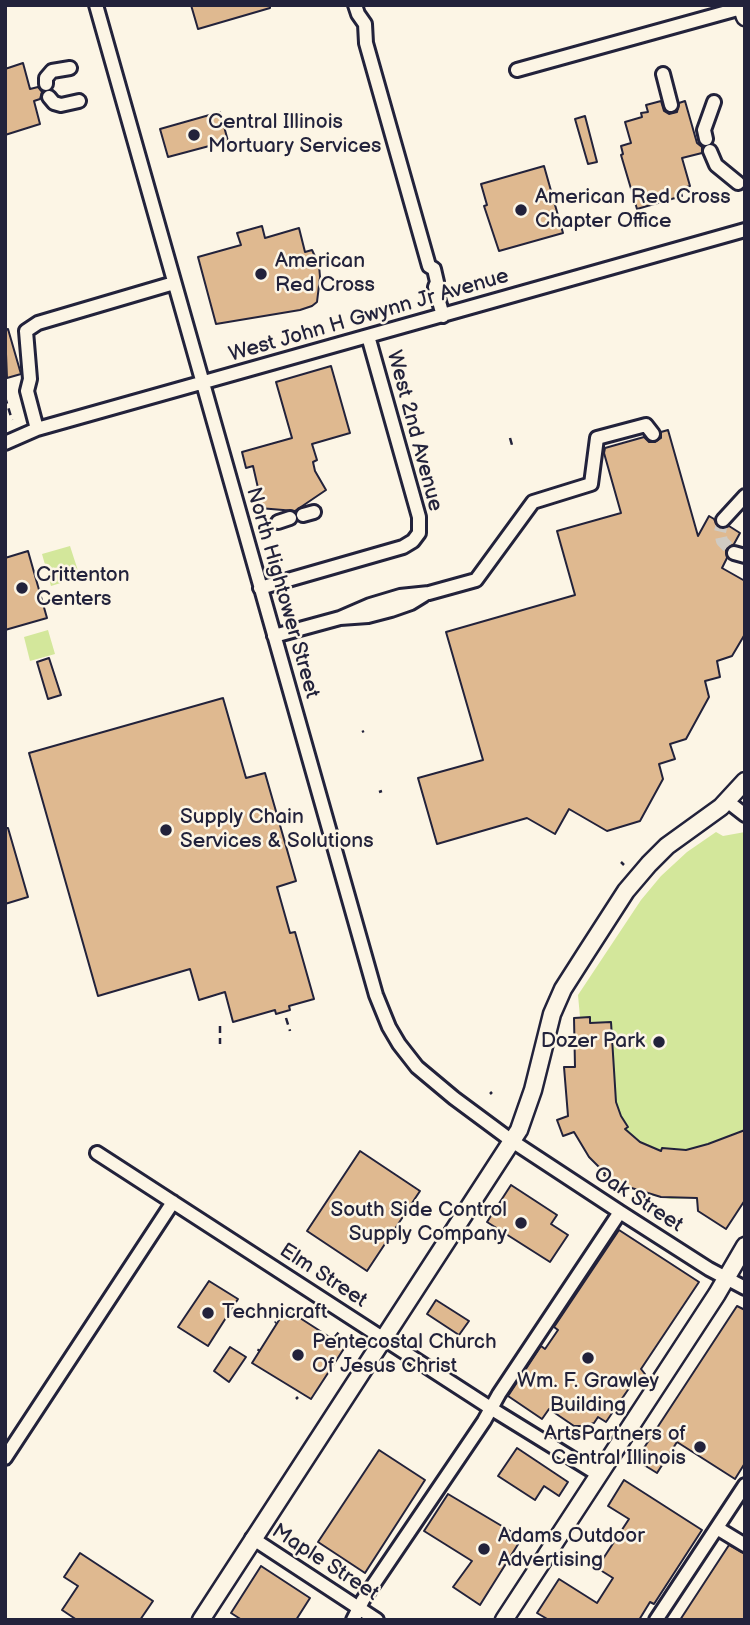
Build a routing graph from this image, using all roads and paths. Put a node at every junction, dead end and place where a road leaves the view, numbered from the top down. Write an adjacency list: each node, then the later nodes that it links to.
1 (96, 5): 14 (street, North Hightower Street)
2 (356, 9): 15 (street)
3 (743, 9): 5 (street)
4 (70, 68): 7 (street)
5 (517, 70)
6 (663, 74): 11 (street)
7 (46, 84)
8 (50, 97): 9 (street)
9 (79, 101)
10 (714, 102): 12 (street)
11 (671, 105)
12 (738, 183)
13 (745, 230): 15 (street, West John H Gwynn Jr Avenue)
14 (174, 283): 17 (street, North Hightower Street); 20 (street)
15 (443, 316): 16 (street, West John H Gwynn Jr Avenue)
16 (368, 337): 17 (street, West John H Gwynn Jr Avenue); 27 (street, West 2nd Avenue)
17 (203, 383): 20 (street, West John H Gwynn Jr Avenue); 27 (street, North Hightower Street)
18 (5, 397): 19 (path)
19 (12, 419)
20 (37, 429): 23 (street, West John H Gwynn Jr Avenue)
21 (653, 434): 28 (street)
22 (510, 438): 24 (path)
23 (5, 443)
24 (512, 444)
25 (745, 496): 26 (street)
26 (723, 520)
27 (260, 588): 28 (street, North Hightower Street)
28 (274, 636): 36 (street, North Hightower Street)
29 (745, 781): 30 (main road)
30 (727, 802): 31 (street); 36 (main road)
31 (745, 815)
32 (286, 1018): 34 (path)
33 (220, 1026): 35 (path)
34 (290, 1031)
35 (220, 1044)
36 (512, 1140): 39 (street, Oak Street); 45 (main road)
37 (97, 1153): 38 (street, Elm Street)
38 (173, 1202): 45 (street, Elm Street); 47 (street)
39 (620, 1212): 41 (street, Oak Street); 46 (street)
40 (745, 1246): 41 (main road)
41 (727, 1278): 42 (street, Oak Street); 48 (main road)
42 (745, 1288)
43 (339, 1332): 44 (path)
44 (334, 1338)
45 (382, 1338): 46 (street, Elm Street); 51 (main road)
46 (492, 1409): 48 (street, Elm Street); 53 (street)
47 (5, 1458)
48 (599, 1475): 56 (main road)
49 (745, 1485): 50 (street)
50 (717, 1528): 52 (street); 57 (street)
51 (252, 1538): 53 (street, Maple Street); 54 (main road)
52 (745, 1545)
53 (356, 1614): 55 (street, Maple Street)
54 (201, 1620)
55 (377, 1620)
56 (504, 1620)
57 (656, 1620)

